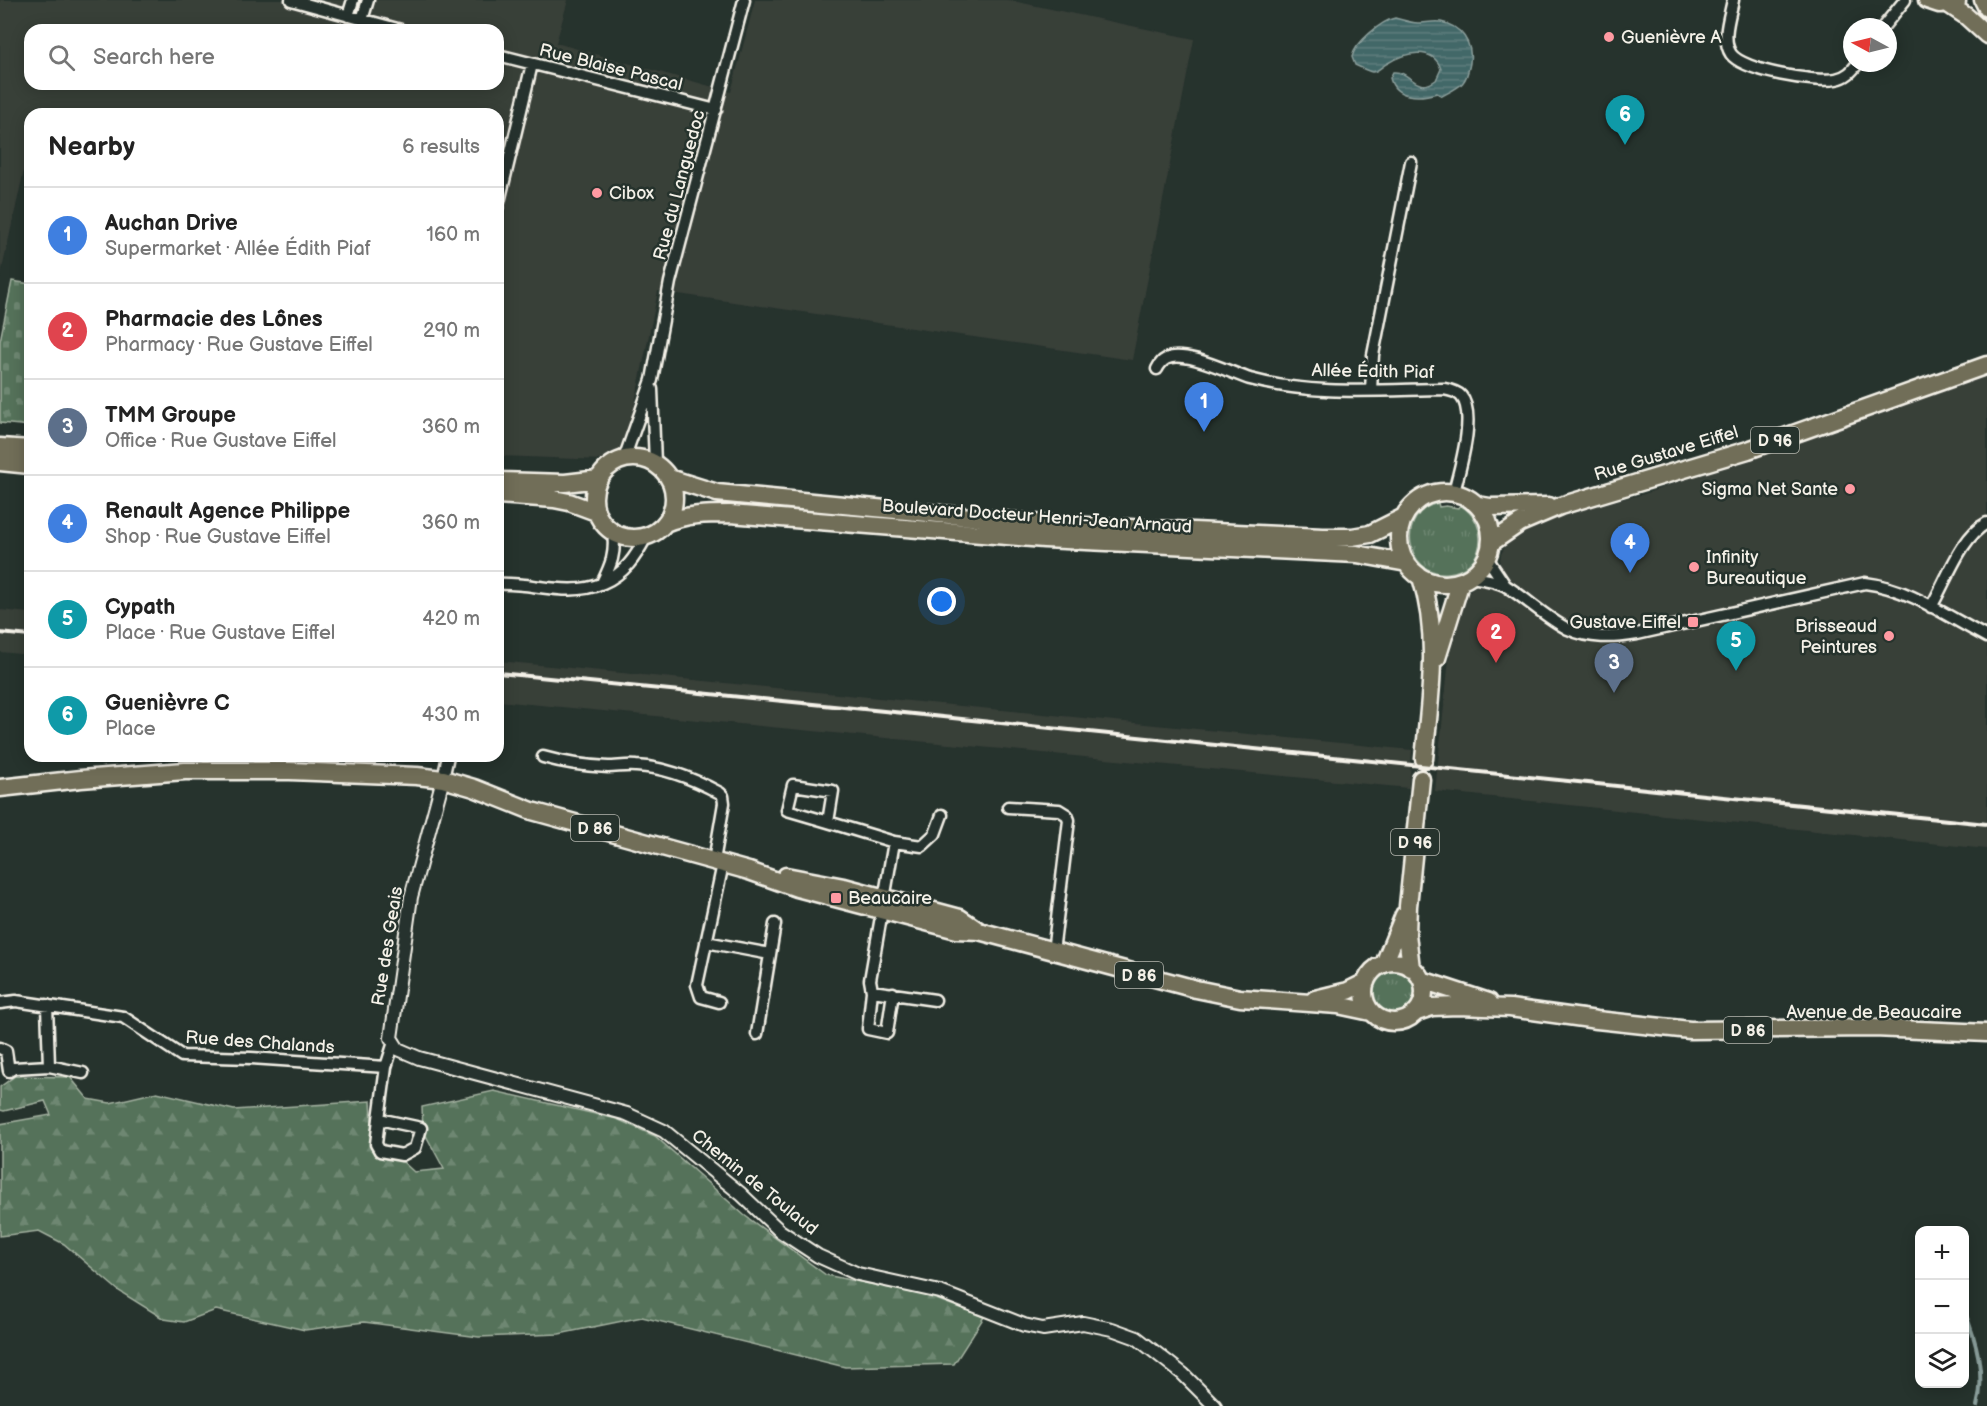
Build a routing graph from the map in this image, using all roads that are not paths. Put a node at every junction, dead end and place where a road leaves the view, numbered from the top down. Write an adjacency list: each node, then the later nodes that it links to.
1 (291, 0): 11 (street)
2 (353, 0): 11 (street)
3 (368, 0): 13 (street)
4 (744, 0): 19 (street, Rue du Languedoc)
5 (1733, 0): 18 (street)
6 (1905, 0): 12 (street)
7 (1927, 0): 9 (main road)
8 (1983, 0): 10 (main road)
9 (1954, 2): 15 (main road)
10 (1987, 8)
11 (348, 16): 13 (street)
12 (1890, 18)
13 (362, 20): 14 (street)
14 (378, 24)
15 (1987, 35)
16 (504, 57): 17 (street, Rue Blaise Pascal)
17 (532, 64): 19 (street, Rue Blaise Pascal); 21 (street)
18 (1851, 72)
19 (716, 110): 24 (street, Rue du Languedoc)
20 (1411, 162): 25 (street)
21 (504, 181)
22 (1987, 364): 37 (main road, Rue Gustave Eiffel / D 96)
23 (1157, 369): 25 (street, Allée Édith Piaf)
24 (652, 380): 28 (street, Rue du Languedoc); 30 (street, Rue du Languedoc)
25 (1371, 390): 34 (street, Allée Édith Piaf)
26 (24, 451): 27 (main road)
27 (1, 459): 29 (main road)
28 (624, 459): 30 (main road); 32 (main road)
29 (24, 464)
30 (655, 464): 31 (main road)
31 (669, 478): 39 (main road, Boulevard Docteur Henri-Jean Arnaud); 40 (main road)
32 (599, 479): 33 (main road); 38 (main road)
33 (504, 481)
34 (1454, 492): 36 (main road); 39 (main road)
35 (504, 496): 38 (main road)
36 (1478, 505): 37 (main road, Rue Gustave Eiffel / D 96); 44 (main road)
37 (1560, 506): 44 (main road, Rue Gustave Eiffel / D 96)
38 (596, 512): 42 (main road)
39 (1404, 517): 45 (main road)
40 (666, 523): 43 (main road); 45 (main road, Boulevard Docteur Henri-Jean Arnaud)
41 (1987, 523): 51 (street)
42 (613, 533): 43 (main road); 48 (street)
43 (646, 537): 48 (street)
44 (1489, 550): 47 (main road); 50 (street)
45 (1407, 563): 46 (main road)
46 (1421, 577): 47 (main road); 53 (main road)
47 (1466, 579): 50 (street); 53 (main road)
48 (602, 583): 49 (street)
49 (504, 585)
50 (1505, 586): 51 (street)
51 (1930, 607): 52 (street)
52 (1987, 637)
53 (1432, 676): 55 (main road)
54 (543, 757): 64 (street)
55 (1424, 759)
56 (447, 762): 57 (street)
57 (443, 779): 59 (main road, D 86); 64 (main road, D 86); 86 (street, Rue des Geais)
58 (1421, 779): 66 (main road, D 96)
59 (0, 788)
60 (1008, 807): 69 (street)
61 (942, 815): 63 (street)
62 (828, 822): 62 (street); 63 (street)
63 (894, 842): 65 (street)
64 (718, 862): 65 (main road, D 86); 68 (street)
65 (885, 905): 69 (main road, D 86); 74 (street)
66 (1408, 906): 71 (main road, D 96); 72 (main road, D 96)
67 (775, 924): 70 (street)
68 (706, 942): 70 (street); 77 (street)
69 (1053, 952): 78 (main road, D 86)
70 (770, 954): 85 (street)
71 (1384, 964): 72 (main road); 73 (main road)
72 (1416, 974): 81 (main road, Avenue de Beaucaire / D 86); 83 (main road)
73 (1366, 981): 78 (main road, D 86); 82 (main road)
74 (872, 991): 75 (street); 75 (street)
75 (893, 993): 76 (street)
76 (935, 1000)
77 (719, 1002)
78 (1302, 1002): 82 (main road, D 86)
79 (0, 1003): 80 (street, Rue des Chalands)
80 (46, 1005): 88 (street); 89 (street, Rue des Chalands)
81 (1510, 1008): 83 (main road, Avenue de Beaucaire / D 86); 84 (main road, Avenue de Beaucaire / D 86)
82 (1371, 1012): 83 (main road)
83 (1418, 1012)
84 (1987, 1033)
85 (757, 1034)
86 (393, 1042): 89 (street, Rue des Geais); 94 (street, Chemin de Toulaud)
87 (0, 1048): 90 (street)
88 (49, 1066): 90 (street); 91 (street)
89 (386, 1067): 93 (street, Rue des Geais)
90 (9, 1071): 92 (street)
91 (83, 1073)
92 (0, 1079)
93 (379, 1119): 93 (street, Rue des Geais)
94 (1215, 1406)

